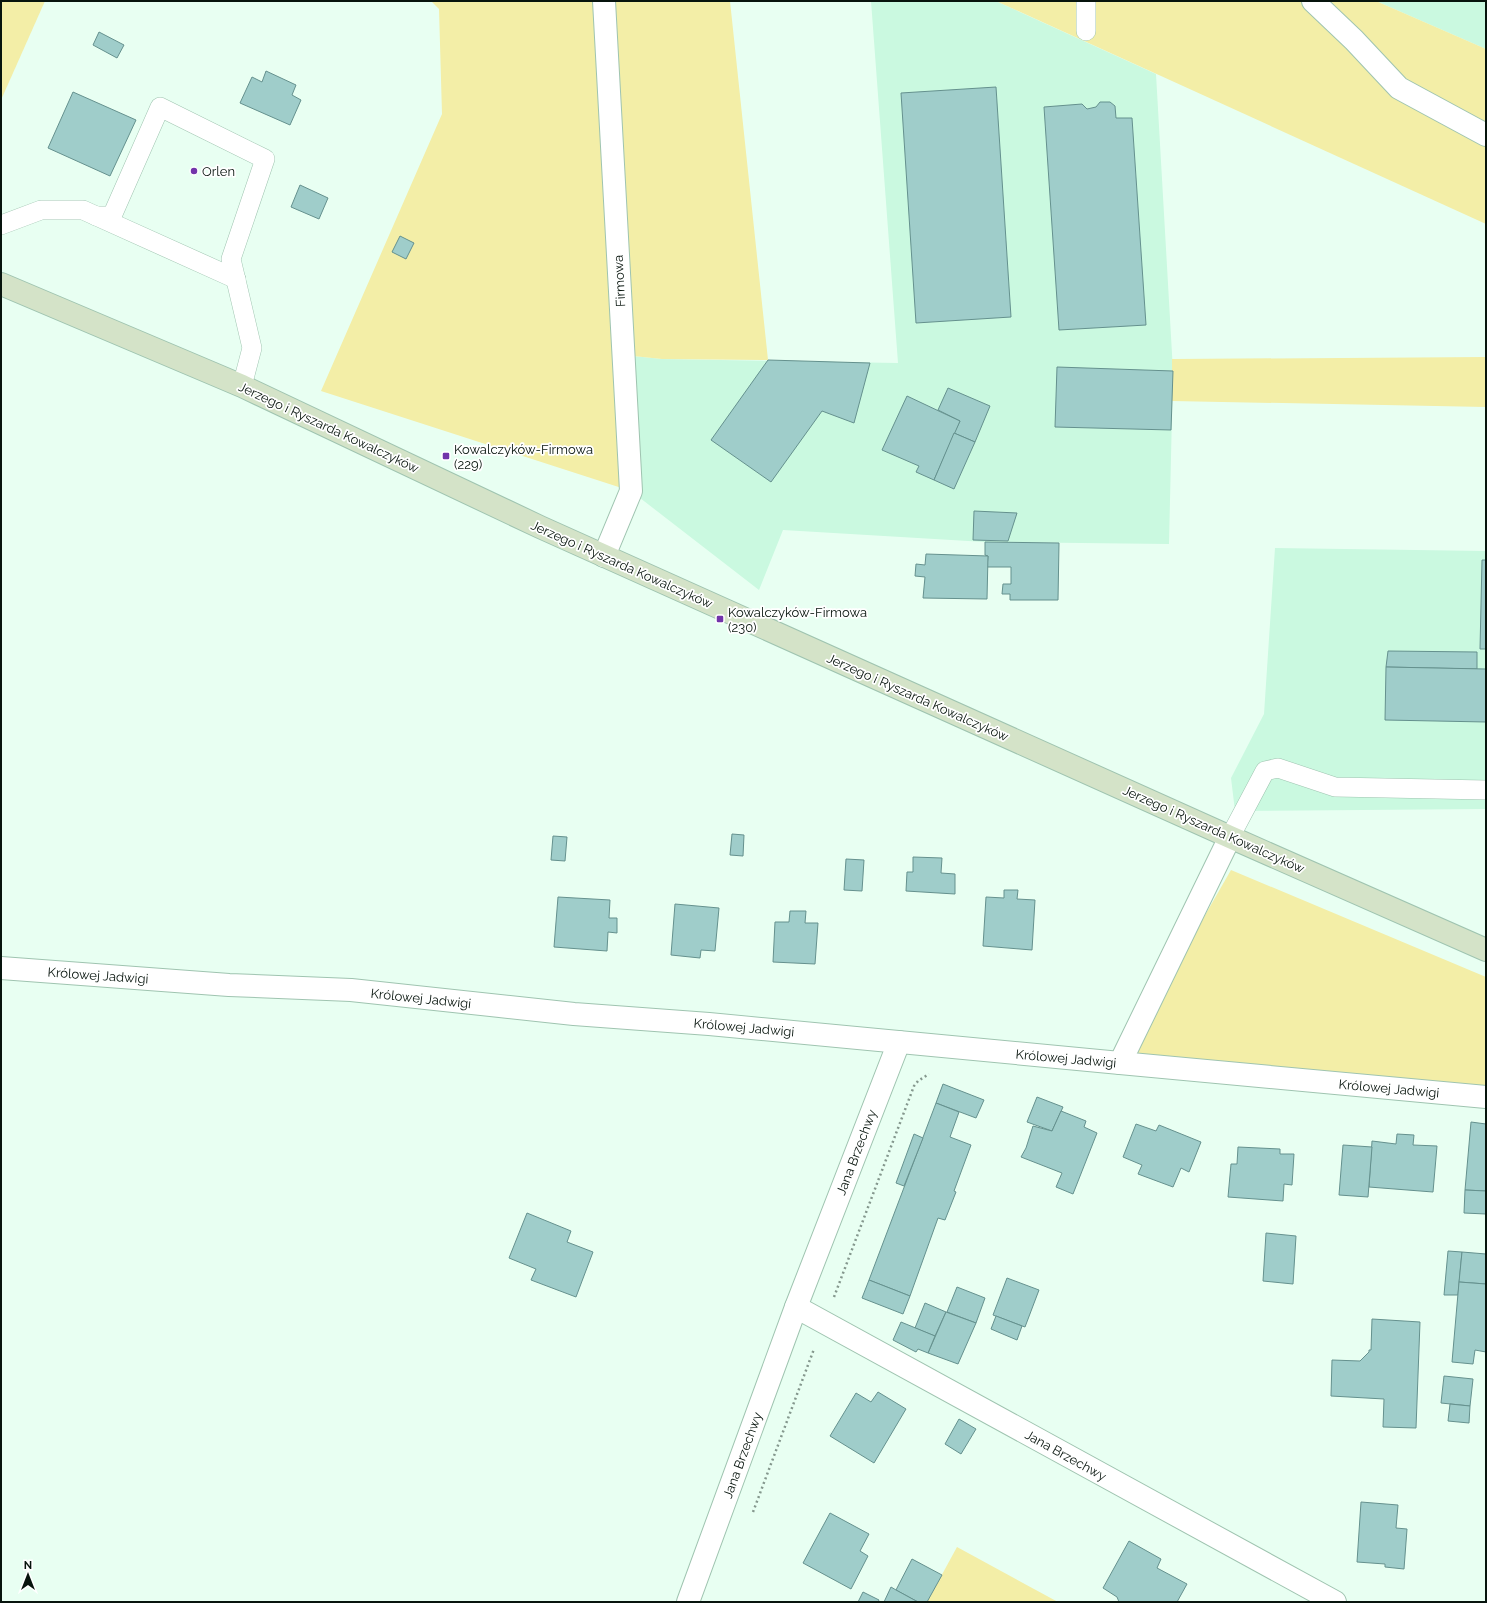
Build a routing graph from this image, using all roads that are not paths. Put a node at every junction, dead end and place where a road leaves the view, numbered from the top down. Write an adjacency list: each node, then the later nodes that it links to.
1 (604, 1): 11 (street, Firmowa)
2 (1086, 1): 4 (lane)
3 (1313, 1): 5 (street)
4 (1086, 31)
5 (1486, 135)
6 (96, 216): 7 (lane); 8 (lane); 8 (lane)
7 (1, 225)
8 (236, 279): 10 (lane)
9 (1, 284): 10 (main road, Jerzego i Ryszarda Kowalczyków)
10 (242, 386): 11 (main road, Jerzego i Ryszarda Kowalczyków)
11 (604, 556): 13 (main road, Jerzego i Ryszarda Kowalczyków)
12 (1486, 790): 13 (lane)
13 (1230, 837): 14 (main road, Jerzego i Ryszarda Kowalczyków); 17 (street)
14 (1486, 950)
15 (1, 968): 16 (street, Królowej Jadwigi)
16 (899, 1042): 17 (street, Królowej Jadwigi); 19 (street, Jana Brzechwy)
17 (1120, 1063): 18 (street, Królowej Jadwigi)
18 (1486, 1096)
19 (796, 1307): 20 (street, Jana Brzechwy); 21 (street, Jana Brzechwy)
20 (688, 1602)
21 (1336, 1602)

